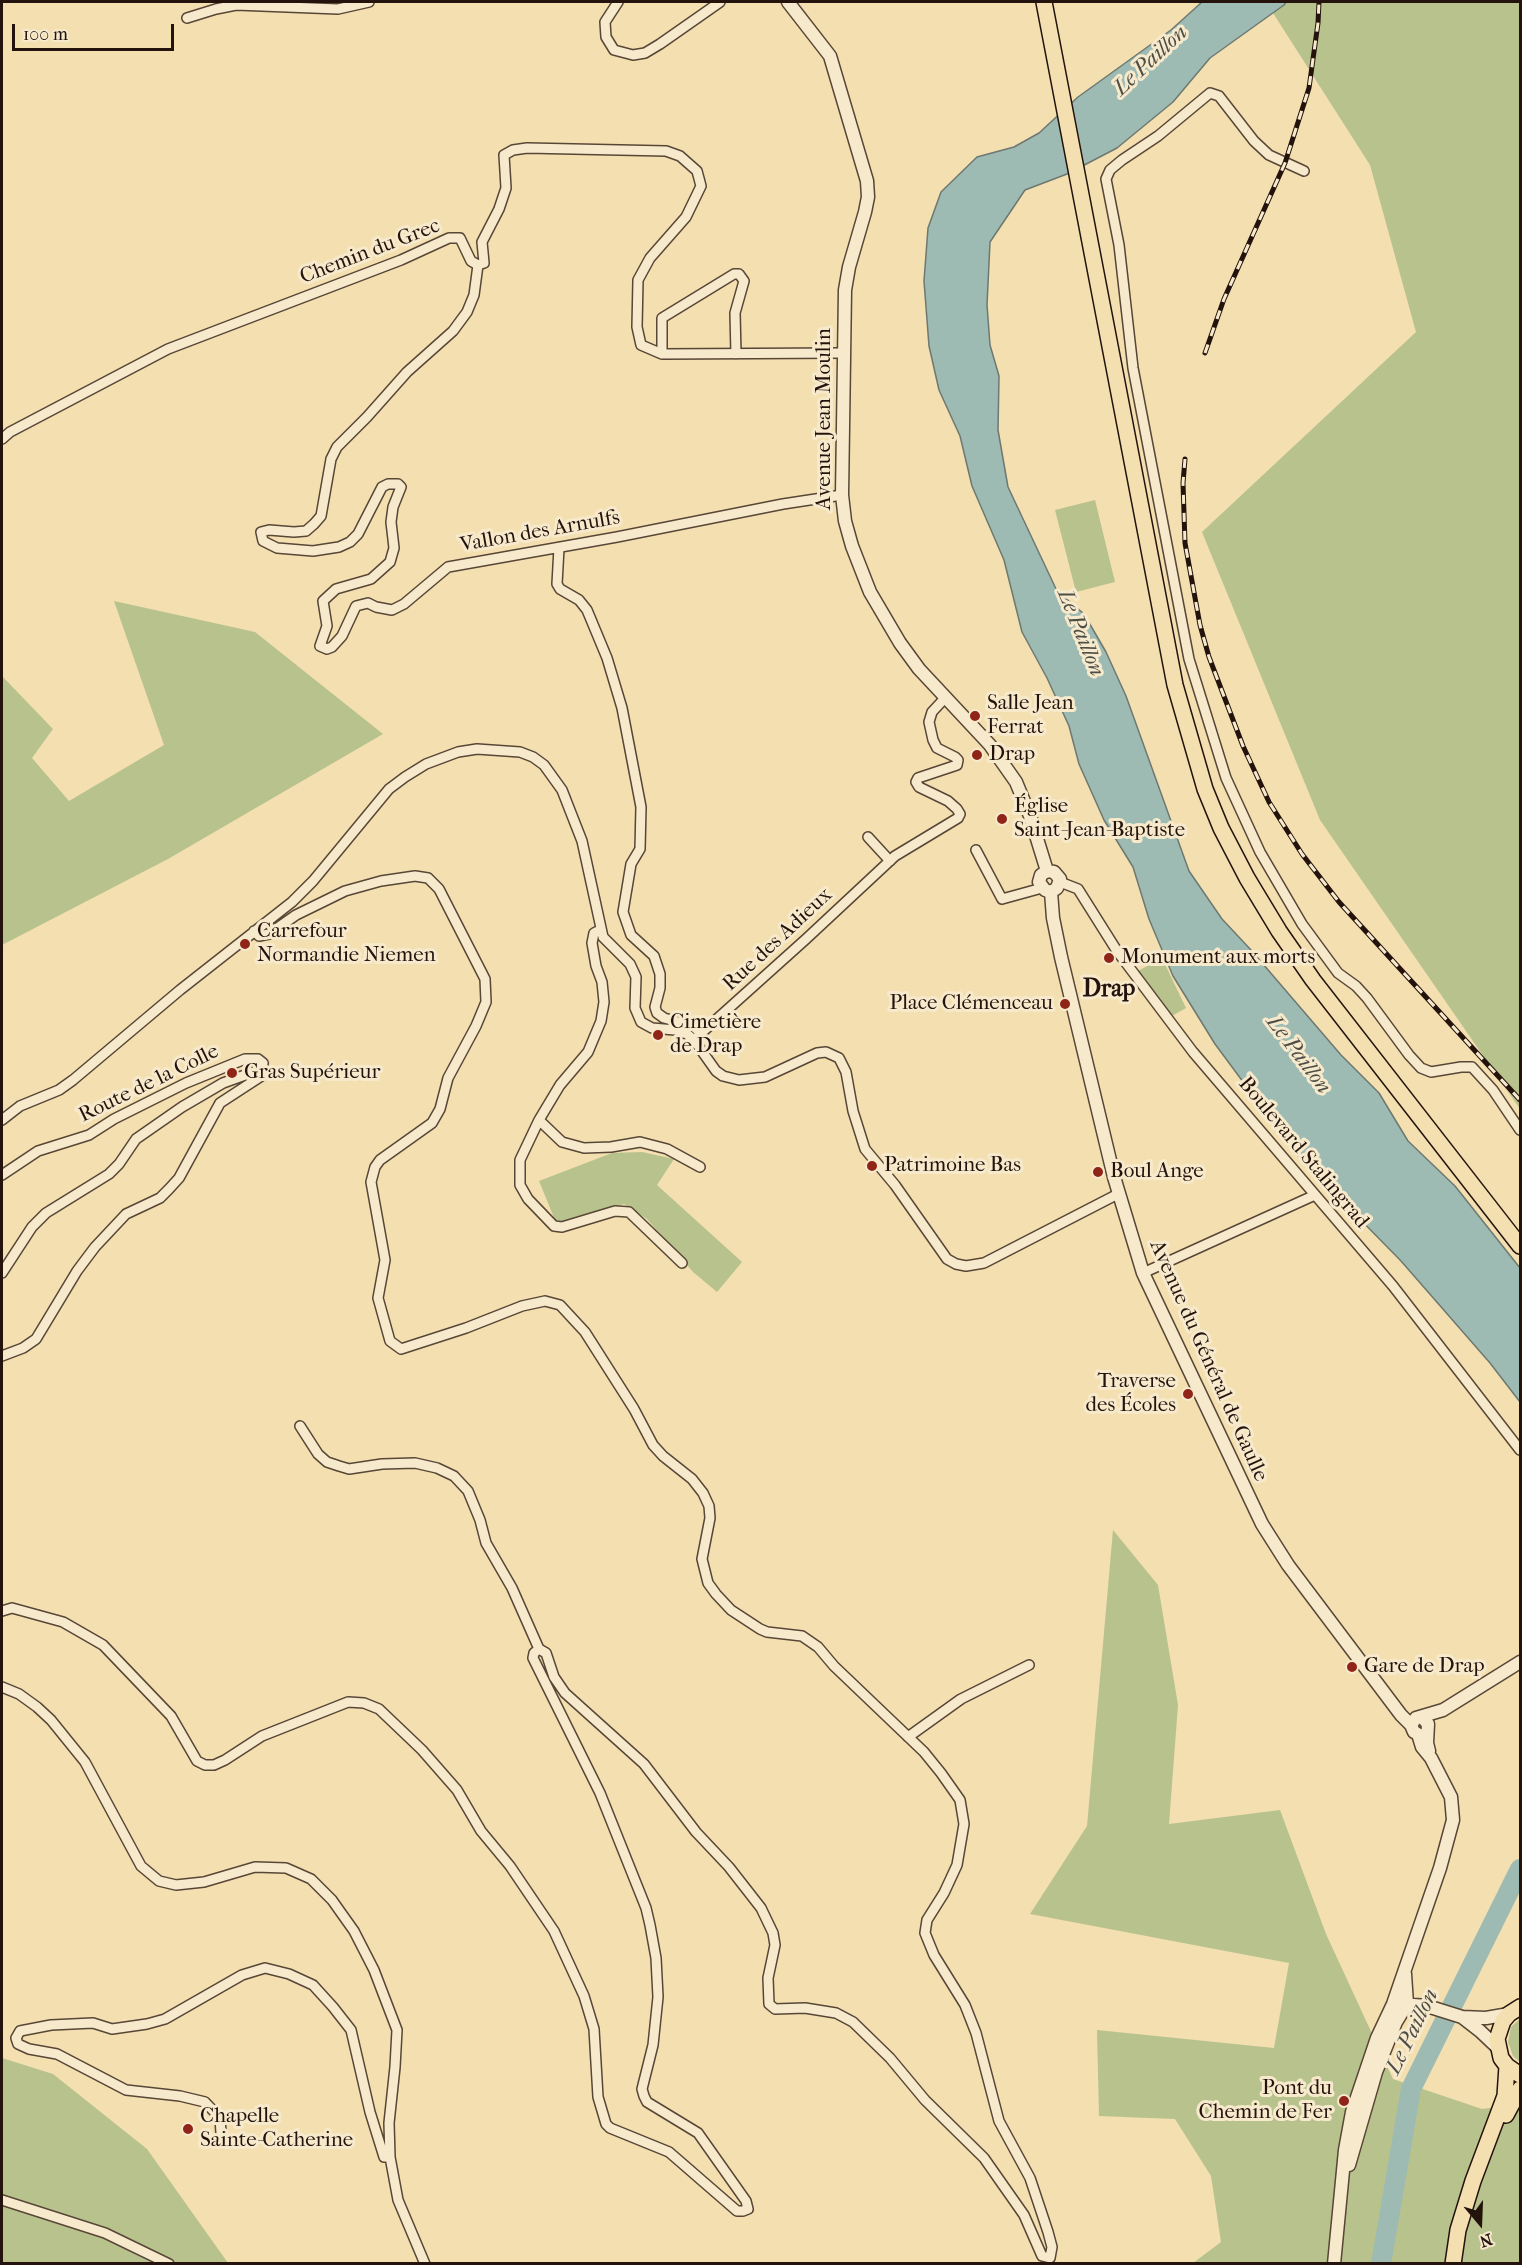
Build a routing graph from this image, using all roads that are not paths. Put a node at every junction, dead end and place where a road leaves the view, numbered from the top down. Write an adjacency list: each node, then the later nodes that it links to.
1 (369, 2): 7 (street)
2 (618, 2): 3 (street)
3 (720, 2)
4 (788, 2): 12 (street, Avenue Jean Moulin)
5 (1044, 2): 8 (main road)
6 (1050, 2): 8 (main road)
7 (187, 18)
8 (1064, 92): 10 (main road)
9 (1304, 171): 31 (street)
10 (1086, 207): 36 (main road); 37 (main road)
11 (478, 265): 13 (street); 15 (street, Chemin du Grec); 17 (street, Vallon des Arnulfs)
12 (844, 353): 14 (street); 16 (street, Avenue Jean Moulin)
13 (662, 354): 14 (street); 14 (street)
14 (736, 354)
15 (2, 439)
16 (842, 495): 17 (street, Vallon des Arnulfs); 18 (street, Avenue Jean Moulin)
17 (559, 548): 27 (street)
18 (945, 698): 21 (street, Rue des Adieux); 22 (street, Avenue Jean Moulin)
19 (868, 837): 21 (street)
20 (976, 850): 24 (street)
21 (888, 864): 27 (street, Rue des Adieux)
22 (1047, 871): 23 (street); 24 (street)
23 (1060, 882): 24 (street); 35 (street, Boulevard Stalingrad)
24 (1047, 890): 34 (street, Avenue du Général de Gaulle)
25 (600, 930): 26 (street, Route de la Colle); 27 (street); 30 (street)
26 (254, 931): 29 (street, Route de la Colle); 50 (street)
27 (698, 1036): 34 (street)
28 (263, 1066): 33 (street, Route de la Colle); 39 (street, Route de la Colle); 41 (street)
29 (2, 1120)
30 (539, 1120): 32 (street); 38 (street)
31 (1521, 1130)
32 (700, 1167)
33 (2, 1175)
34 (1118, 1194): 40 (street, Avenue du Général de Gaulle)
35 (1314, 1195): 40 (street); 43 (street, Boulevard Stalingrad)
36 (1521, 1234)
37 (1521, 1246)
38 (682, 1263)
39 (2, 1273)
40 (1143, 1273): 49 (street, Avenue du Général de Gaulle)
41 (2, 1356)
42 (300, 1426): 45 (street)
43 (1521, 1450)
44 (2, 1611): 45 (street)
45 (539, 1649): 50 (street)
46 (1521, 1662): 49 (street)
47 (1029, 1665): 50 (street)
48 (2, 1687): 63 (street)
49 (1421, 1725): 51 (street, Avenue du Général de Gaulle)
50 (908, 1737)
51 (1404, 1968): 52 (street, Avenue du Général de Gaulle); 53 (street, Avenue du Général de Gaulle)
52 (1393, 2004): 53 (street); 64 (street, Avenue du Général de Gaulle)
53 (1407, 2004): 54 (street); 58 (street, Avenue du Général de Gaulle)
54 (1427, 2006): 56 (street); 58 (street)
55 (1509, 2012): 56 (street); 57 (main road)
56 (1462, 2017): 57 (street)
57 (1494, 2044): 59 (main road)
58 (1386, 2047): 64 (street, Avenue du Général de Gaulle)
59 (1507, 2066): 60 (main road); 69 (main road)
60 (1521, 2075)
61 (1521, 2089): 70 (main road)
62 (221, 2133): 63 (street)
63 (390, 2157): 67 (street)
64 (1341, 2189): 68 (street, Avenue du Général de Gaulle)
65 (2, 2200): 66 (street)
66 (169, 2264)
67 (425, 2264)
68 (1334, 2264)
69 (1453, 2264)
70 (1461, 2264)

